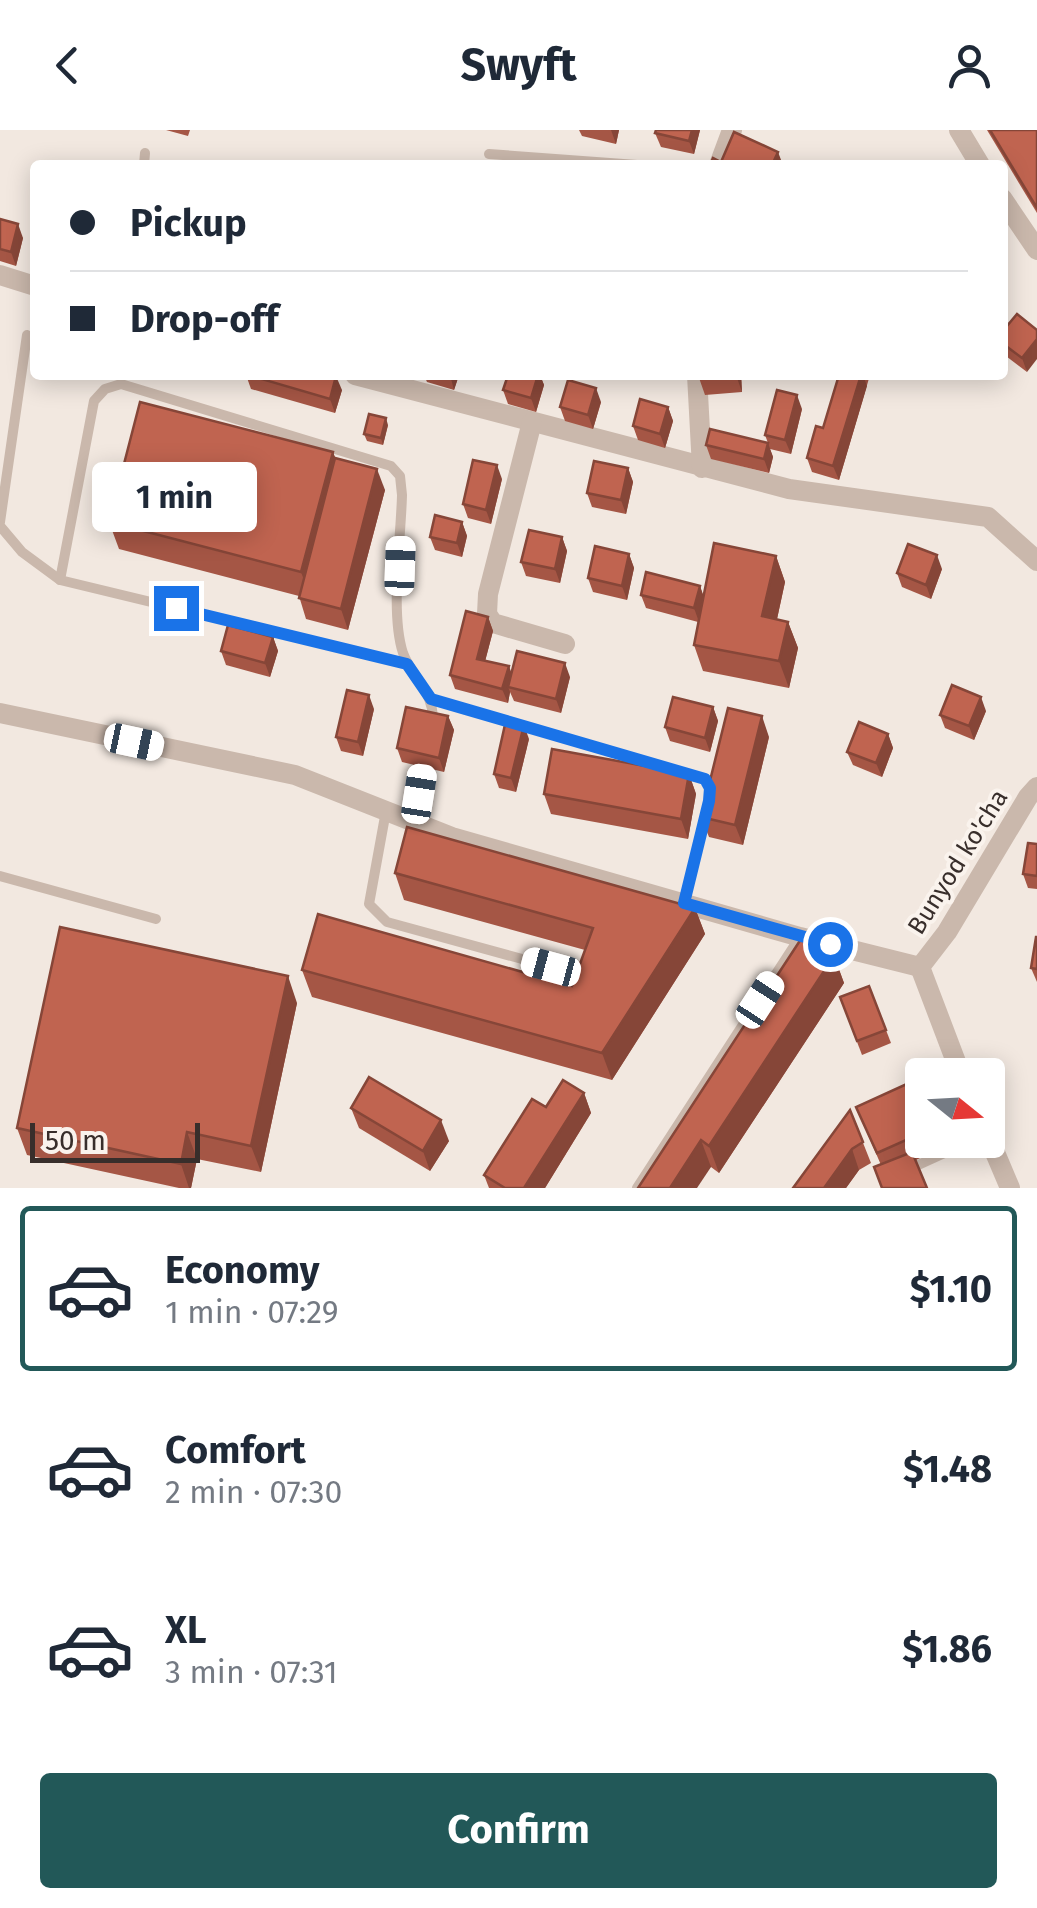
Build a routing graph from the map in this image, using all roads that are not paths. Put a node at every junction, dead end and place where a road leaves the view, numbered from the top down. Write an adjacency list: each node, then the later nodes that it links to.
1 (732, 130): 5 (street)
2 (959, 130): 6 (street)
3 (489, 154): 4 (lane)
4 (570, 160)
5 (721, 160)
6 (977, 160)
7 (1008, 207): 8 (street)
8 (1037, 250)
9 (0, 276): 10 (street)
10 (30, 285)
11 (27, 336): 16 (lane)
12 (374, 380): 14 (street)
13 (697, 380): 15 (street)
14 (532, 422): 15 (street); 19 (street)
15 (702, 468): 17 (street)
16 (0, 524): 18 (lane)
17 (1037, 561)
18 (60, 580): 20 (lane); 20 (lane)
19 (566, 644)
20 (407, 664): 21 (lane)
21 (431, 699): 23 (lane); 29 (lane)
22 (0, 712): 26 (street)
23 (432, 725)
24 (424, 767): 27 (lane)
25 (1037, 787): 32 (street, Bunyod ko'cha)
26 (386, 810): 27 (street); 33 (lane)
27 (414, 822): 29 (street)
28 (0, 876): 30 (lane)
29 (684, 903): 31 (street)
30 (156, 919)
31 (800, 937): 32 (street); 38 (lane)
32 (920, 967): 34 (street, Bunyod ko'cha)
33 (584, 976)
34 (955, 1058)
35 (934, 1158): 37 (lane)
36 (997, 1158): 39 (street)
37 (890, 1178)
38 (638, 1188)
39 (1010, 1188)

